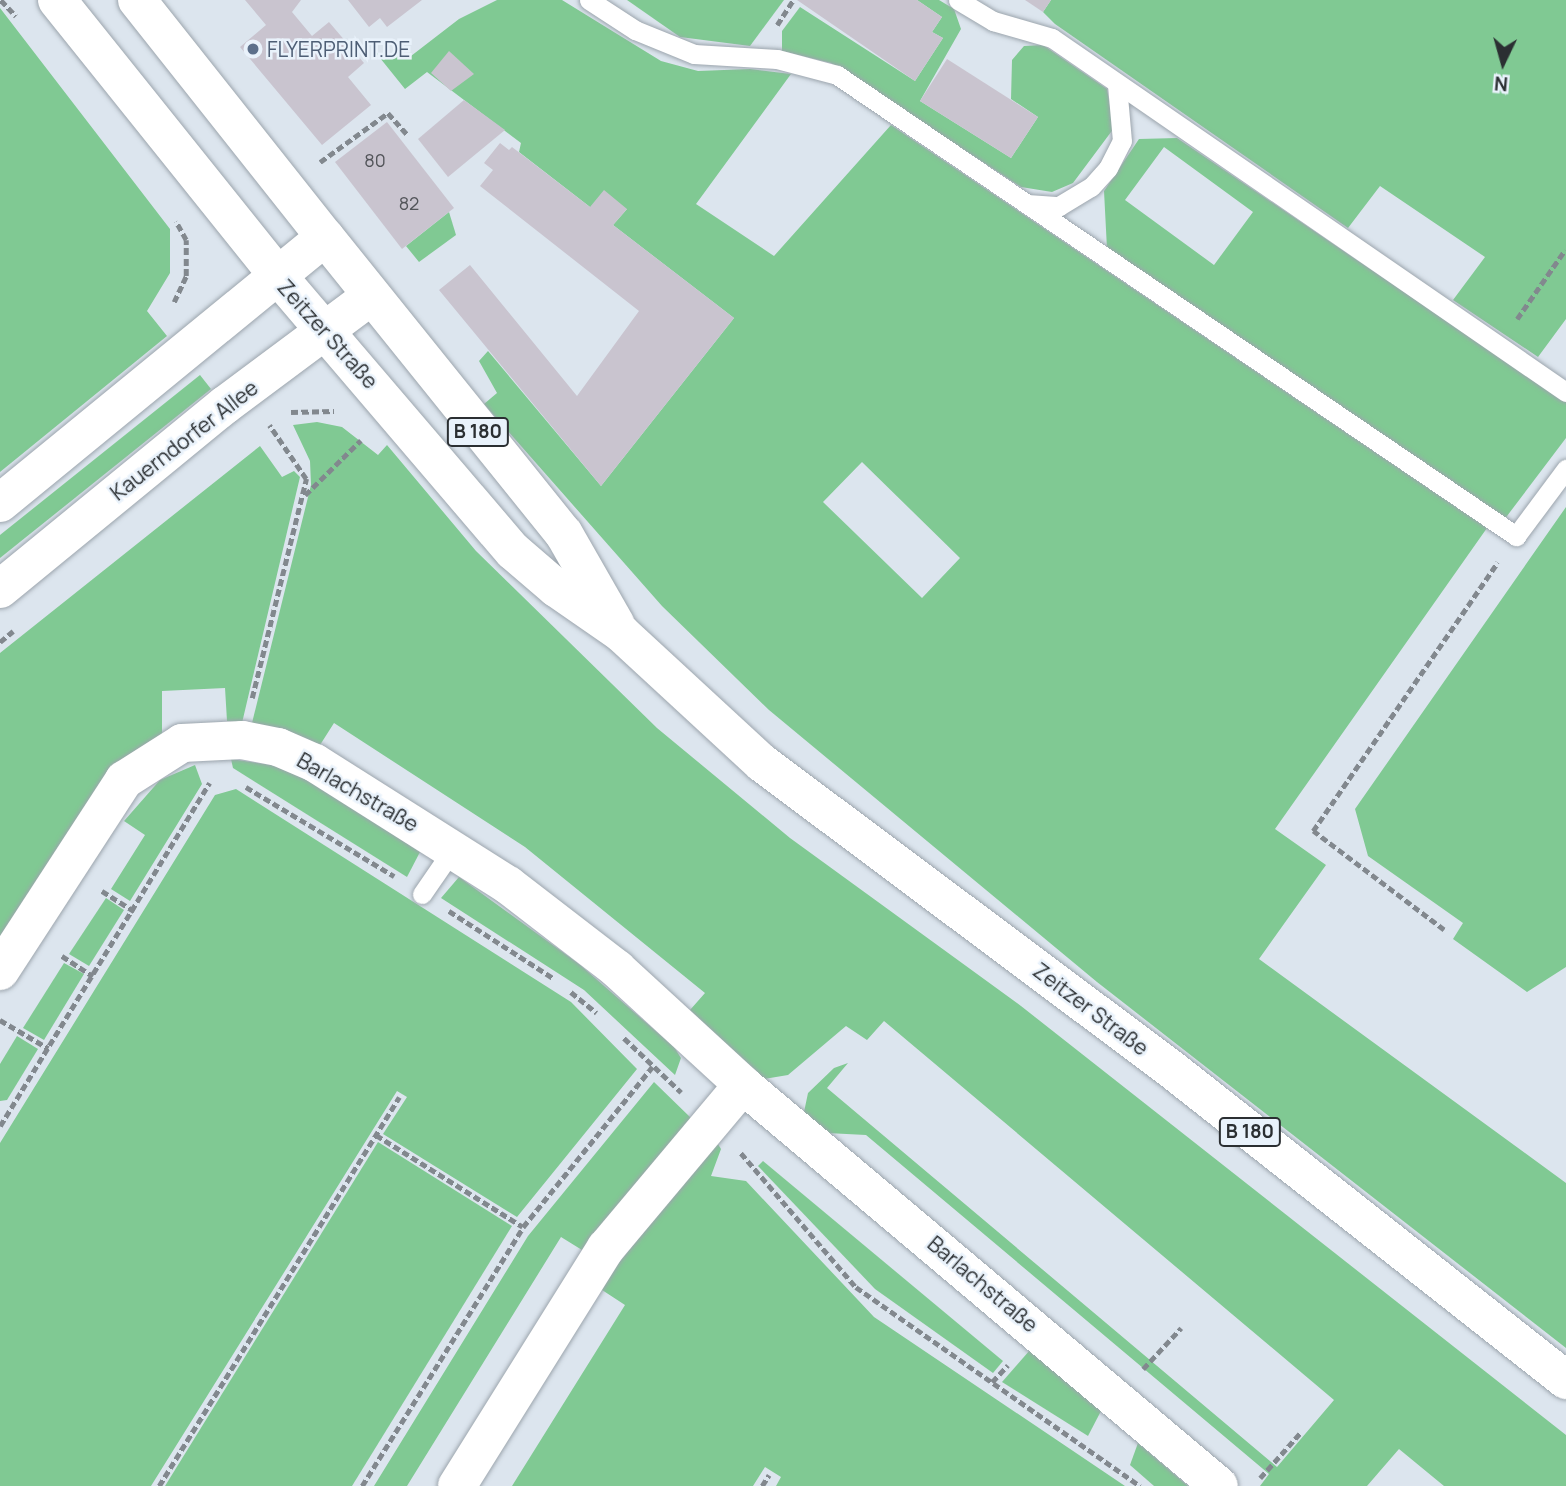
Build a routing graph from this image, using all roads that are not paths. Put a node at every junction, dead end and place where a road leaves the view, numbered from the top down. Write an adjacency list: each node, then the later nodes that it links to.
1 (138, 0): 7 (main road, Zeitzer Straße)
2 (589, 0): 6 (lane)
3 (958, 0): 5 (lane)
4 (64, 2): 8 (main road, Zeitzer Straße)
5 (1117, 85): 6 (lane); 11 (lane)
6 (1026, 204): 12 (lane)
7 (325, 237): 8 (main road); 9 (main road, Zeitzer Straße / B 180)
8 (277, 275): 10 (main road, Zeitzer Straße / B 180); 13 (main road)
9 (371, 296): 10 (main road, Kauerndorfer Allee); 15 (main road, Zeitzer Straße / B 180)
10 (326, 330): 14 (main road, Kauerndorfer Allee); 15 (main road, Zeitzer Straße / B 180)
11 (1566, 392)
12 (1566, 469)
13 (0, 503)
14 (0, 589)
15 (621, 633): 20 (main road, Zeitzer Straße / B 180)
16 (453, 849): 17 (lane); 18 (main road, Barlachstraße); 19 (main road, Barlachstraße)
17 (422, 894)
18 (0, 971)
19 (743, 1085): 21 (main road); 22 (main road, Barlachstraße)
20 (1566, 1380)
21 (457, 1486)
22 (1219, 1486)

